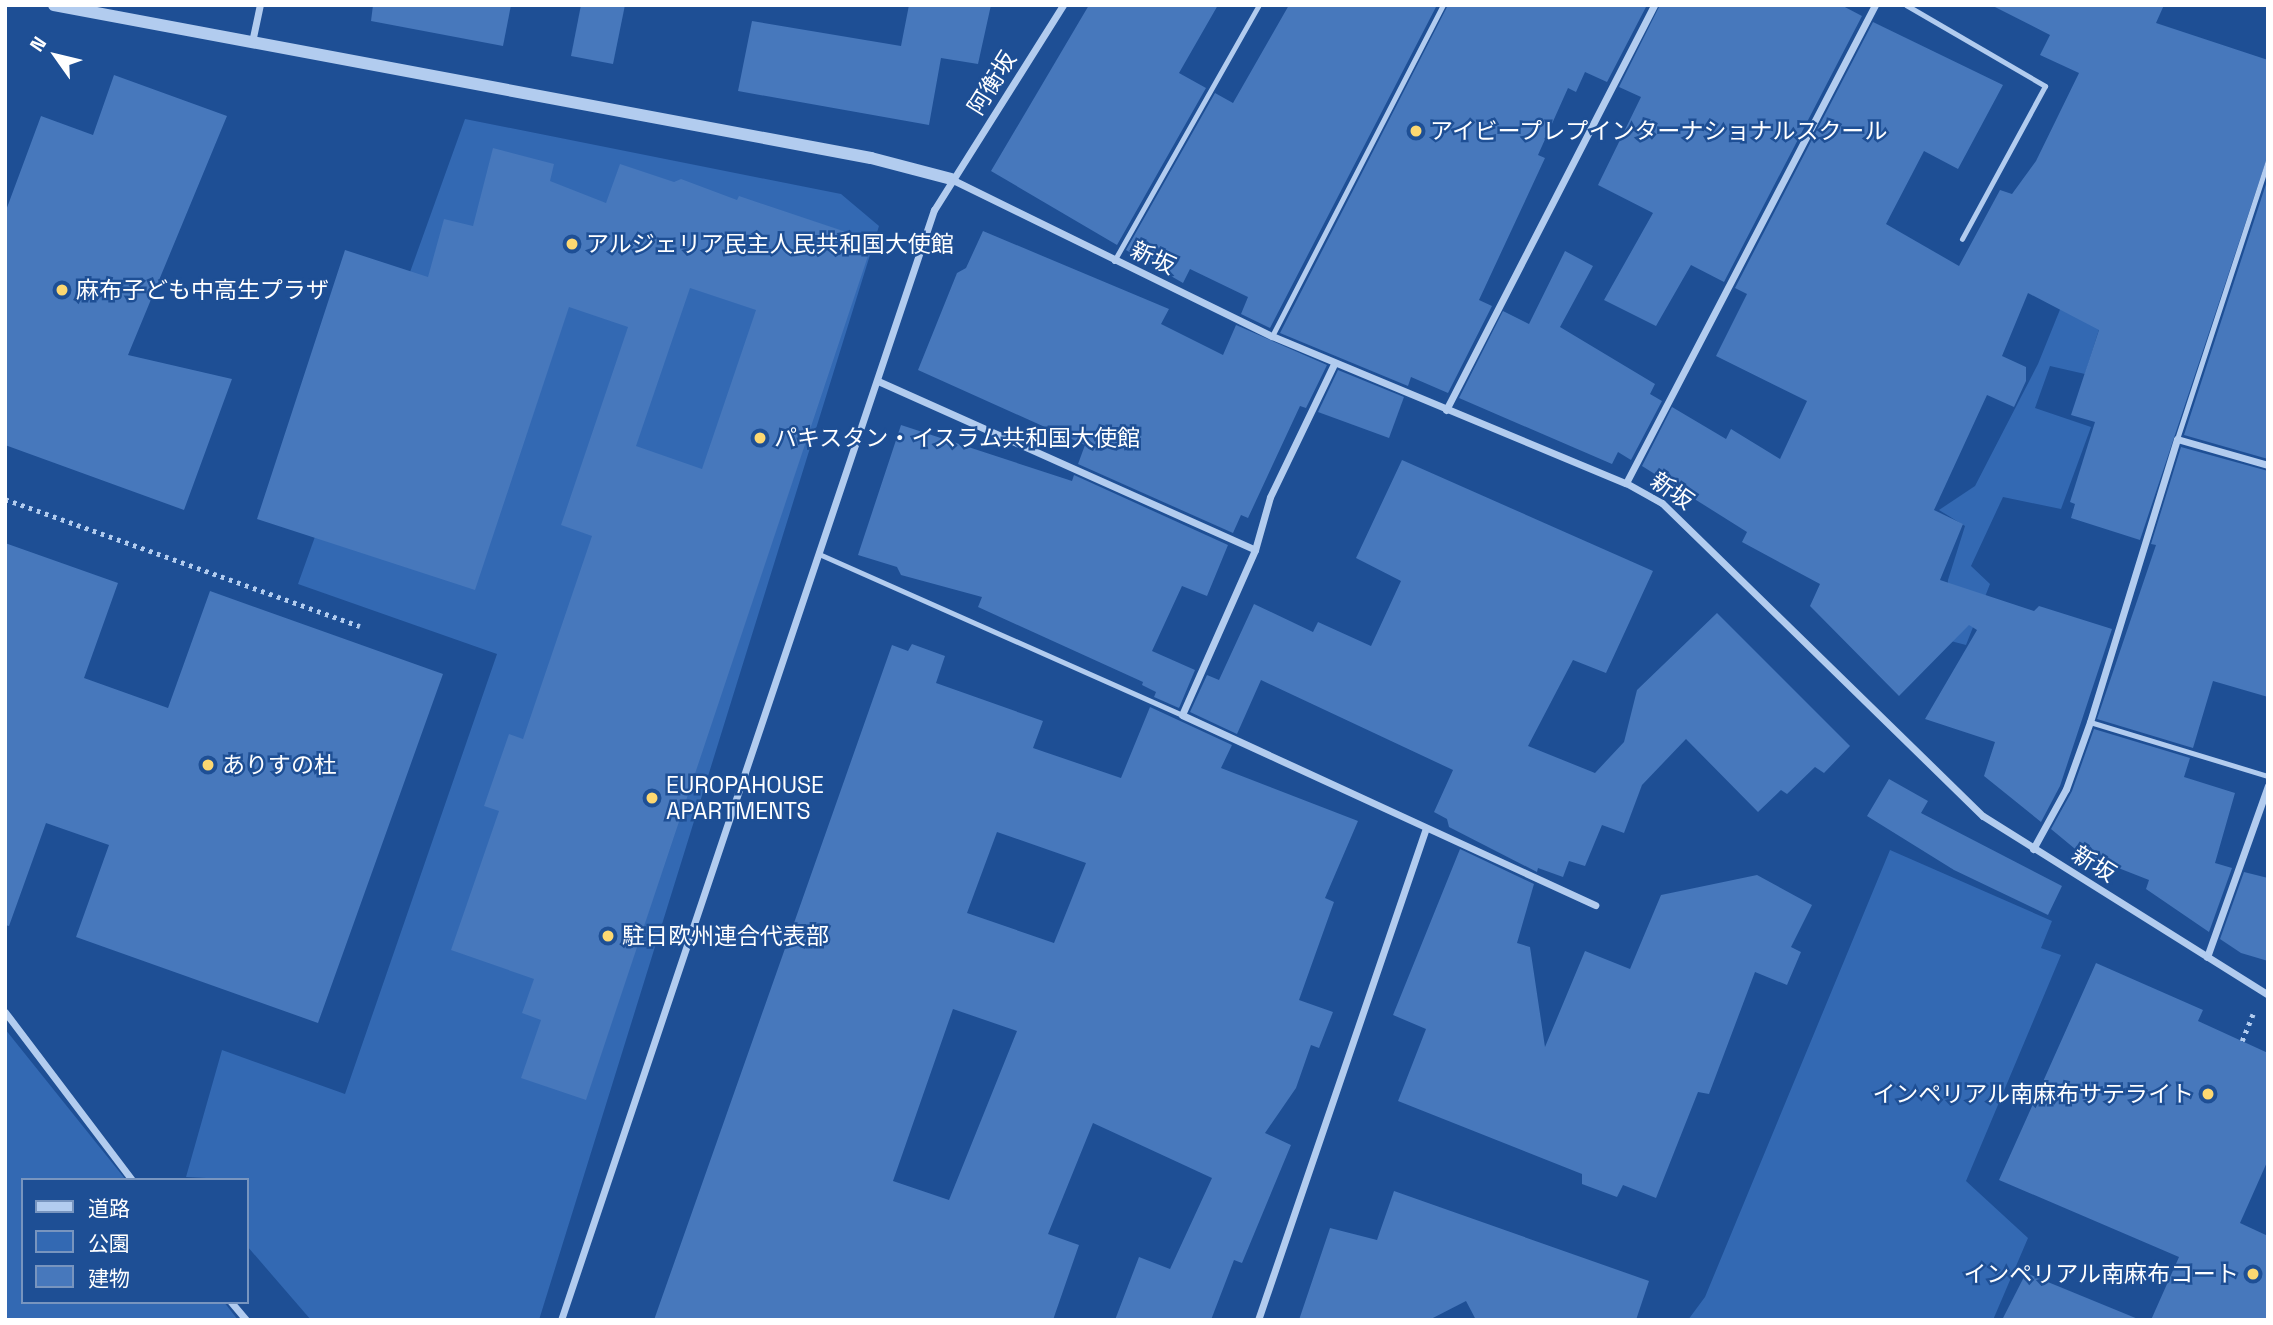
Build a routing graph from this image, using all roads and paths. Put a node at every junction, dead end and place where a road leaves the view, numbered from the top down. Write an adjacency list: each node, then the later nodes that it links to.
1 (54, 5): 9 (street)
2 (260, 5): 9 (street)
3 (1063, 5): 11 (street, 阿衡坂)
4 (1259, 5): 13 (lane)
5 (1443, 5): 14 (lane)
6 (1654, 5): 17 (street)
7 (1875, 5): 20 (street)
8 (1906, 5): 12 (lane)
9 (252, 42): 11 (street)
10 (2268, 160): 18 (lane)
11 (951, 179): 13 (street, 新坂); 16 (street, 阿衡坂)
12 (1962, 239)
13 (1114, 261): 14 (street, 新坂)
14 (1272, 336): 15 (street, 新坂)
15 (1334, 364): 17 (street, 新坂); 22 (street)
16 (878, 381): 22 (street); 23 (street, 阿衡坂)
17 (1446, 410): 20 (street, 新坂)
18 (2176, 439): 19 (street); 26 (street)
19 (2268, 465)
20 (1626, 483): 30 (street, 新坂)
21 (5, 499): 24 (path)
22 (1255, 550): 25 (street)
23 (819, 554): 25 (lane); 40 (street, 阿衡坂)
24 (360, 626)
25 (1182, 715): 29 (street)
26 (2090, 722): 27 (lane); 30 (street)
27 (2268, 776)
28 (2268, 786): 32 (street)
29 (1426, 828): 31 (street); 41 (street)
30 (2033, 849): 32 (street, 新坂)
31 (1595, 905)
32 (2207, 957): 33 (street, 新坂)
33 (2268, 995)
34 (5, 1012): 37 (street)
35 (2253, 1013): 36 (path)
36 (2242, 1041)
37 (130, 1178)
38 (233, 1304): 39 (street)
39 (246, 1320)
40 (561, 1320)
41 (1258, 1320)

